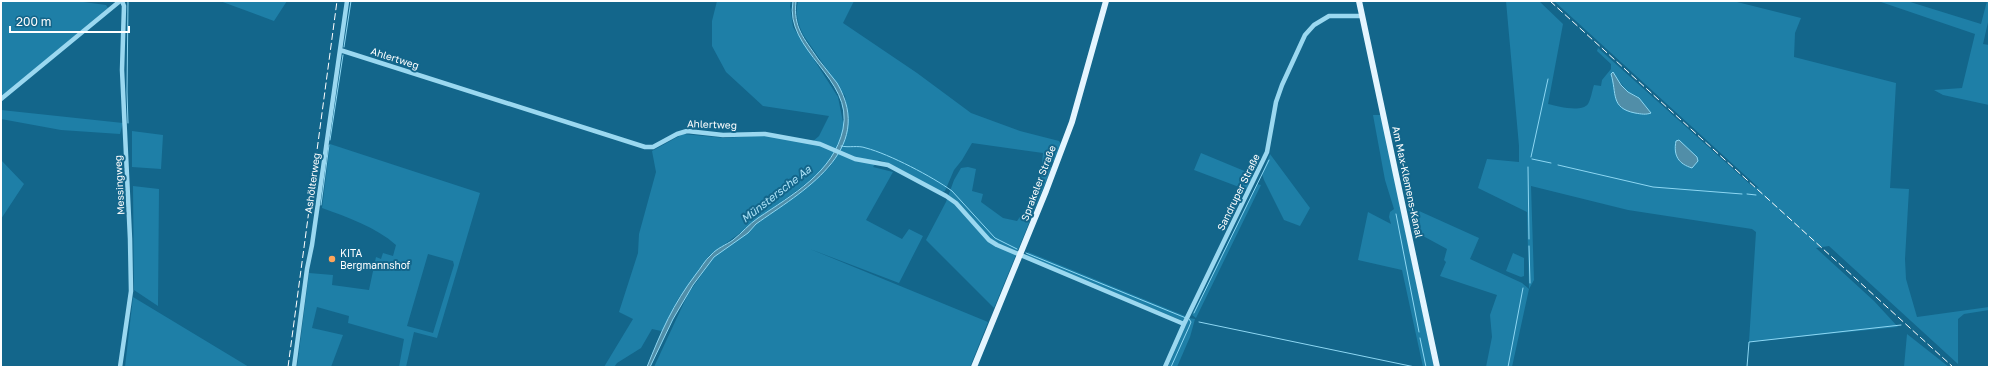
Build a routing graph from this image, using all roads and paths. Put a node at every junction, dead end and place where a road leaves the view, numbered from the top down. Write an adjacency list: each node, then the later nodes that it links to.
1 (121, 1): 7 (street); 10 (street, Messingweg)
2 (347, 1): 6 (street, Ashölterweg)
3 (1106, 1): 8 (main road, Sprakeler Straße)
4 (1360, 1): 5 (main road, Am Max-Klemens-Kanal)
5 (1362, 16): 9 (street, Sandruper Straße); 14 (main road, Am Max-Klemens-Kanal)
6 (340, 50): 8 (street, Ahlertweg); 11 (street, Ashölterweg)
7 (1, 99)
8 (1020, 256): 9 (street, Ahlertweg); 12 (main road, Sprakeler Straße)
9 (1186, 320): 13 (street, Sandruper Straße)
10 (120, 367)
11 (294, 367)
12 (974, 367)
13 (1165, 367)
14 (1437, 367)

